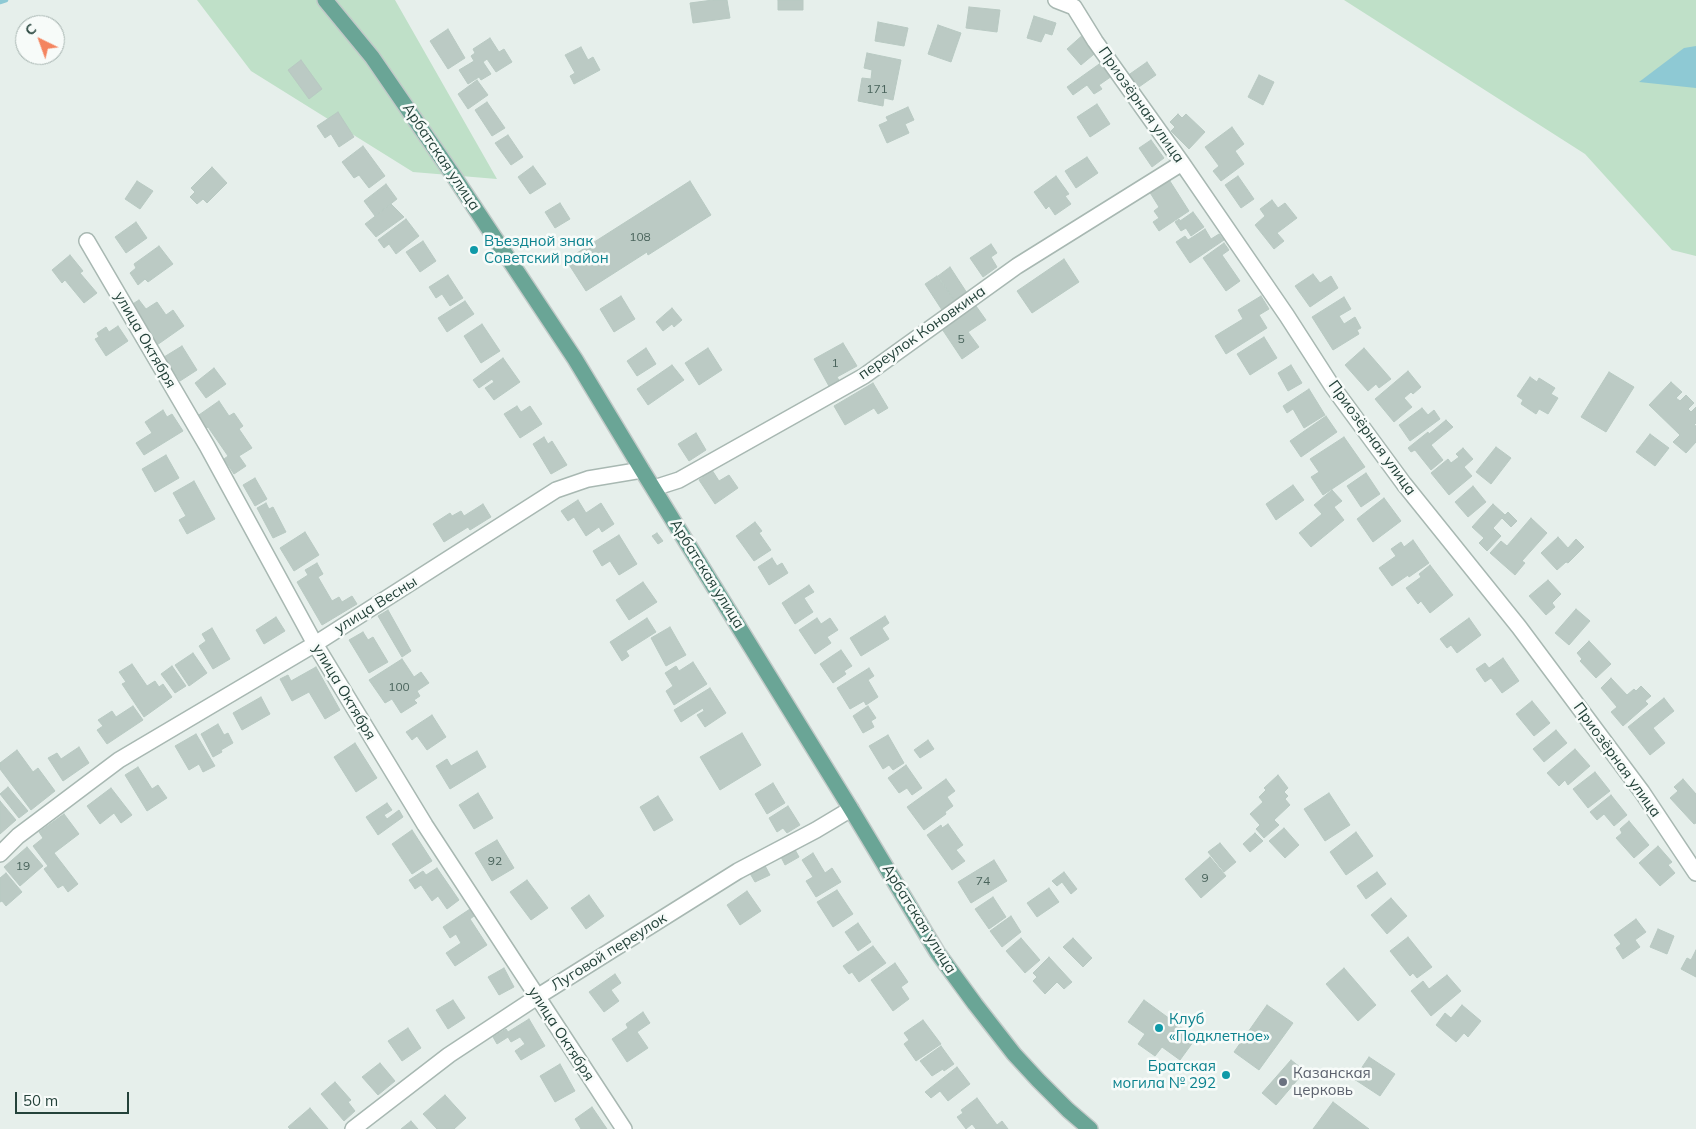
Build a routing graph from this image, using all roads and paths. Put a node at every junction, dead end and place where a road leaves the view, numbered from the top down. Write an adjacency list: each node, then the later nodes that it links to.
1 (1056, 0): 3 (street, Приозёрная улица)
2 (330, 5): 5 (main road, Арбатская улица)
3 (1182, 163): 6 (street, переулок Коновкина); 10 (street, Приозёрная улица)
4 (87, 242): 7 (street, улица Октября)
5 (642, 470): 6 (main road, Арбатская улица); 7 (street, улица Весны)
6 (654, 488): 8 (main road, Арбатская улица)
7 (315, 644): 9 (street, улица Весны); 11 (street, улица Октября)
8 (851, 808): 11 (street, Луговой переулок); 14 (main road, Арбатская улица)
9 (0, 854)
10 (1696, 873)
11 (536, 997): 12 (street, Луговой переулок); 13 (street, улица Октября)
12 (353, 1129)
13 (624, 1129)
14 (1090, 1129)

